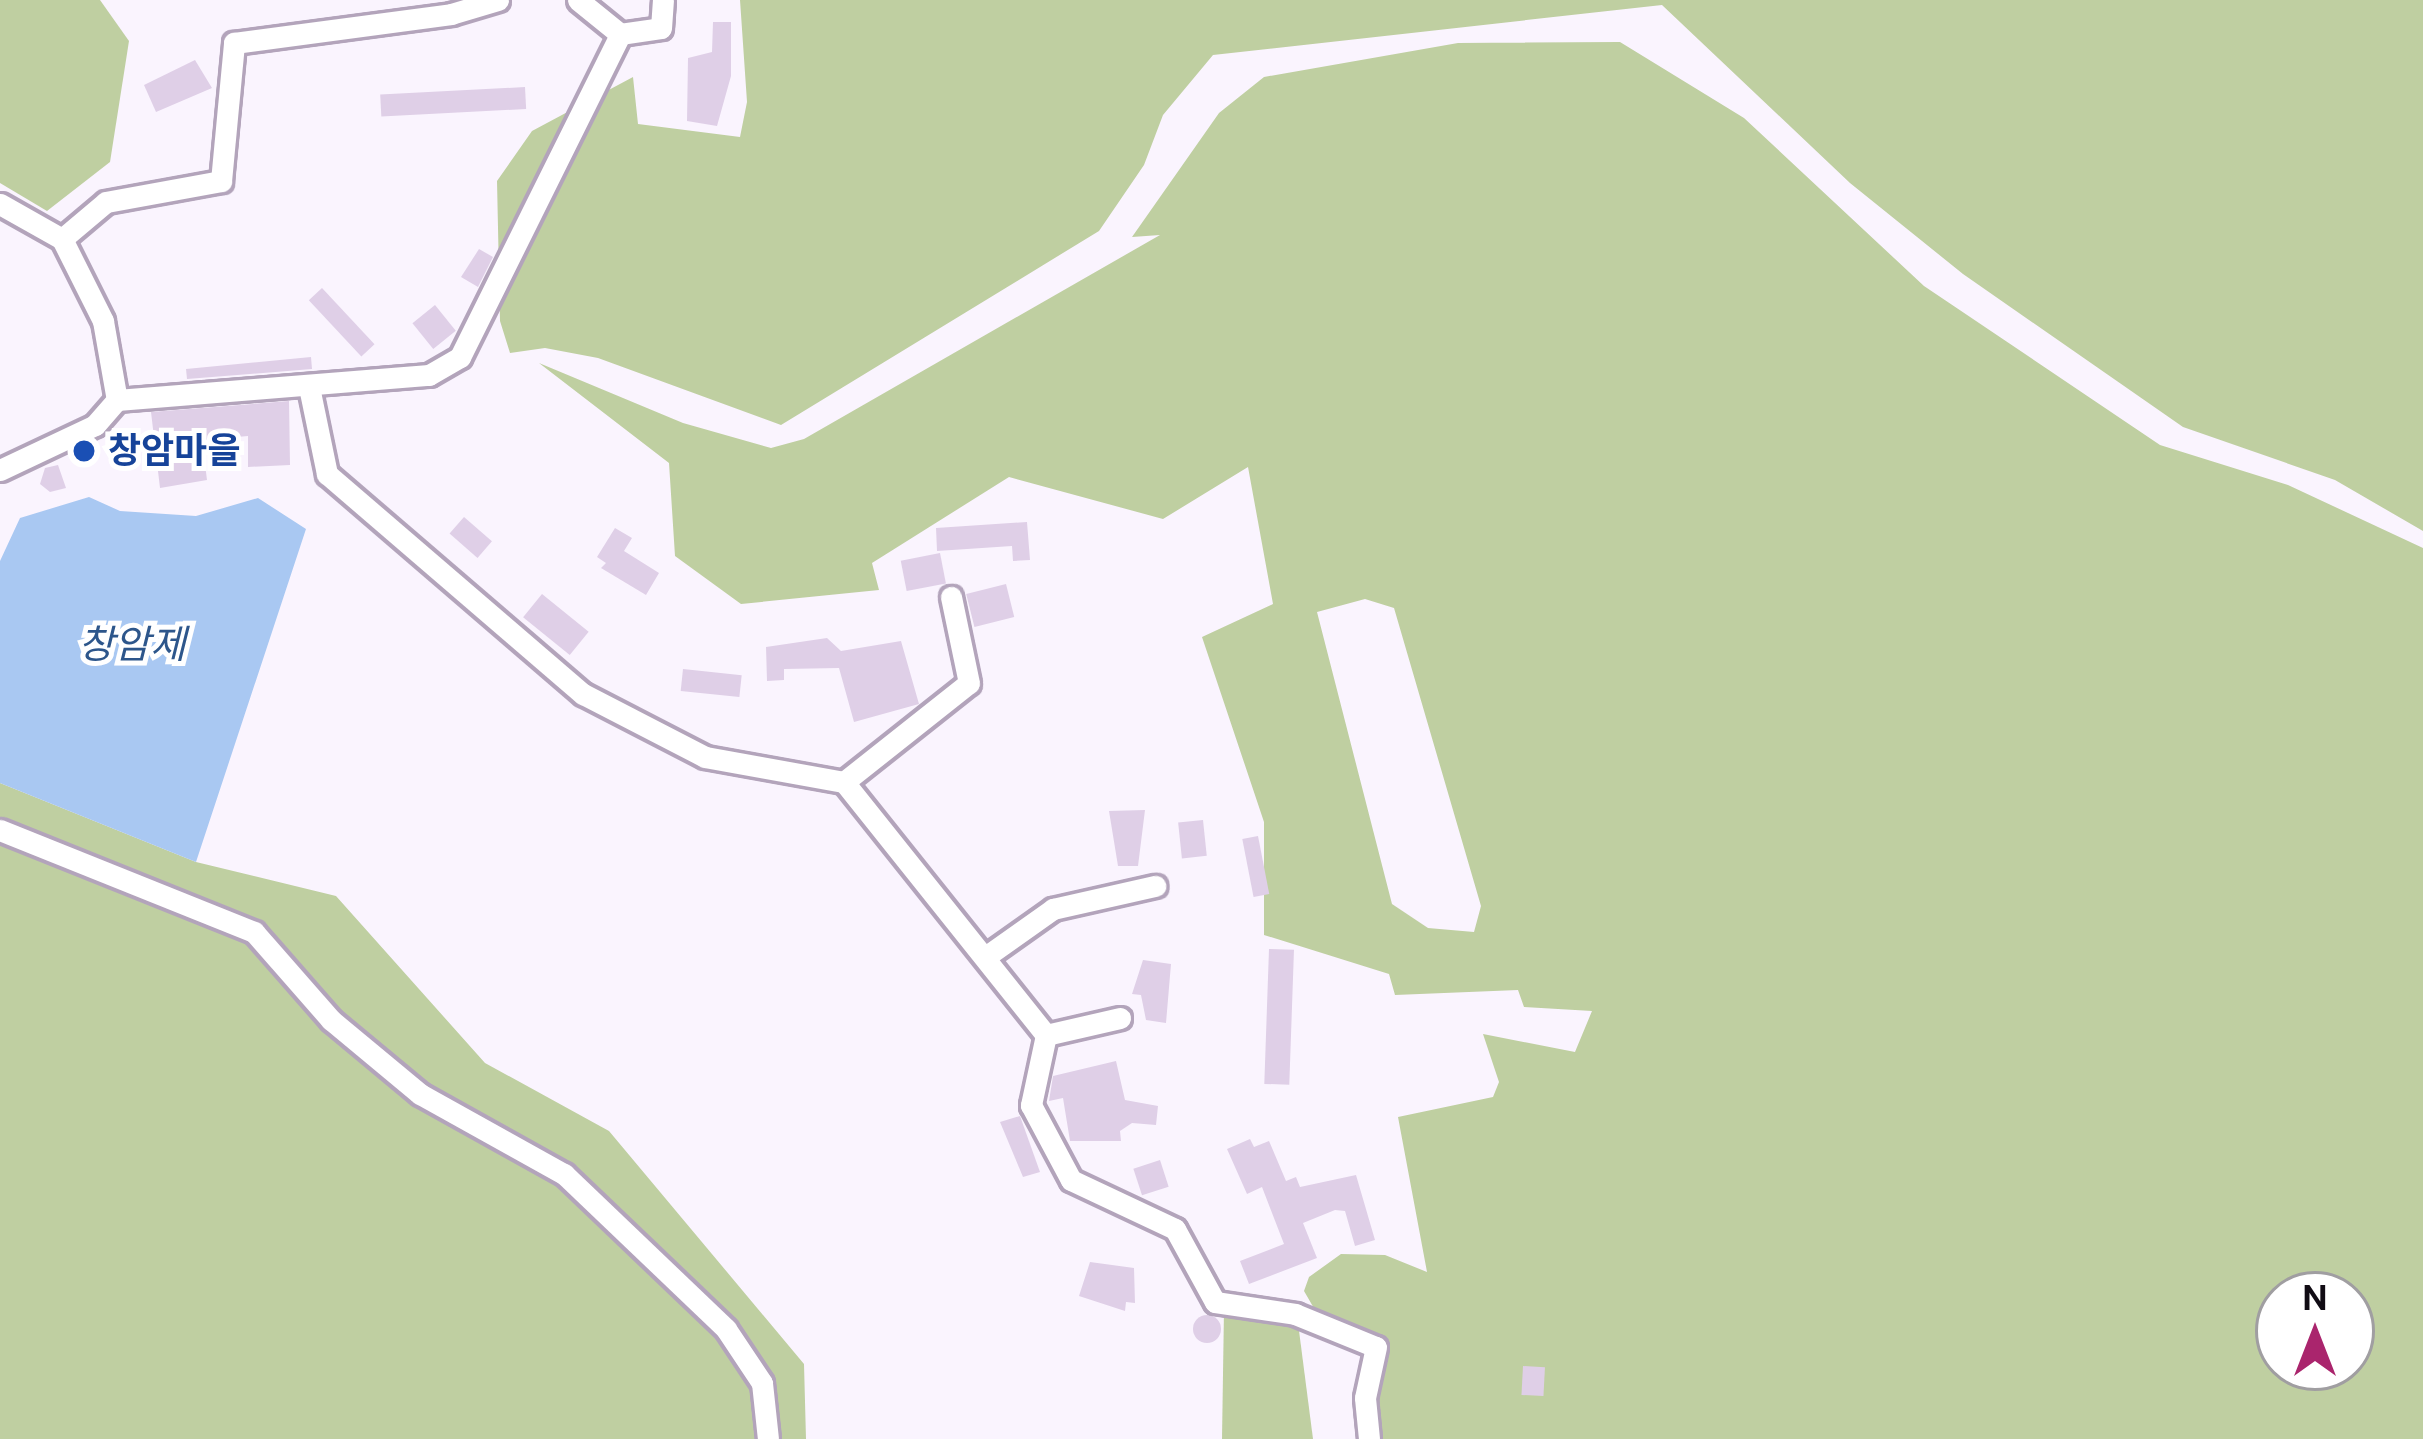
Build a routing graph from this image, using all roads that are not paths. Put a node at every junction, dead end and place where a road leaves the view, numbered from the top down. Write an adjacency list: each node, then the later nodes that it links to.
1 (498, 0): 6 (street)
2 (578, 0): 4 (street)
3 (663, 0): 4 (street)
4 (620, 34): 7 (street)
5 (0, 204): 6 (street)
6 (62, 239): 8 (street)
7 (309, 387): 8 (street); 11 (street)
8 (117, 400): 9 (street)
9 (0, 470)
10 (951, 597): 11 (street)
11 (844, 782): 14 (street)
12 (0, 830): 17 (street)
13 (1155, 886): 14 (street)
14 (988, 955): 16 (street)
15 (1120, 1018): 16 (street)
16 (1046, 1035): 18 (street)
17 (768, 1439)
18 (1369, 1439)

